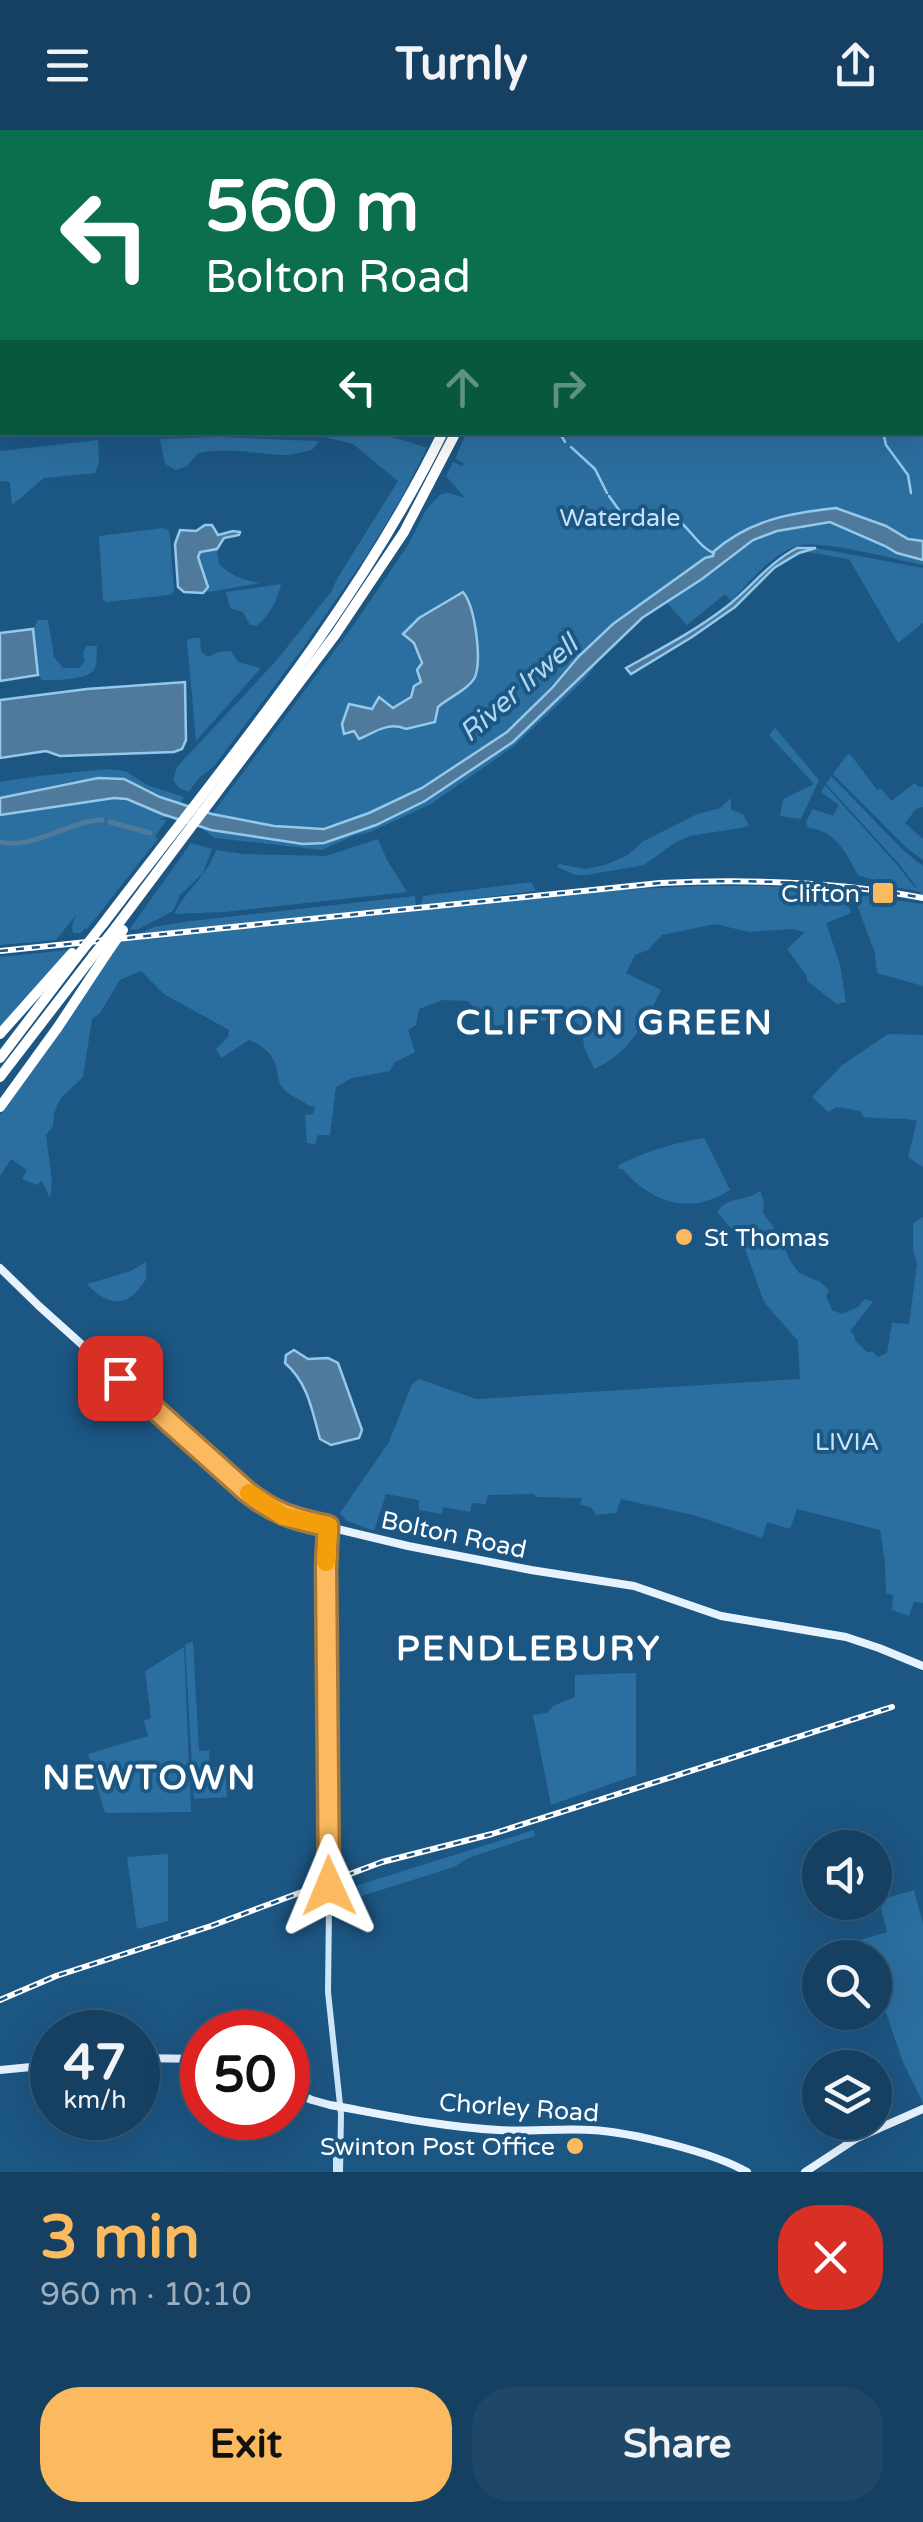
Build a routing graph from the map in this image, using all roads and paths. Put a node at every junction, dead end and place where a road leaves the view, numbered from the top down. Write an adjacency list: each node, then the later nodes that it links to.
1 (441, 435): 4 (highway, bridge)
2 (454, 435): 3 (highway)
3 (119, 928): 7 (highway, bridge); 8 (highway, bridge)
4 (74, 956): 5 (highway); 6 (highway)
5 (0, 1034)
6 (0, 1058)
7 (0, 1077)
8 (0, 1108)
9 (0, 1268): 10 (main road, Bolton Road)
10 (328, 1526): 11 (main road, Bolton Road); 15 (main road, bridge)
11 (923, 1666)
12 (30, 2067): 13 (main road)
13 (0, 2070)
14 (310, 2099): 15 (main road, Chorley Road)
15 (340, 2107): 17 (main road); 18 (main road, Chorley Road)
16 (923, 2109): 19 (main road)
17 (338, 2172)
18 (746, 2172)
19 (805, 2172)

